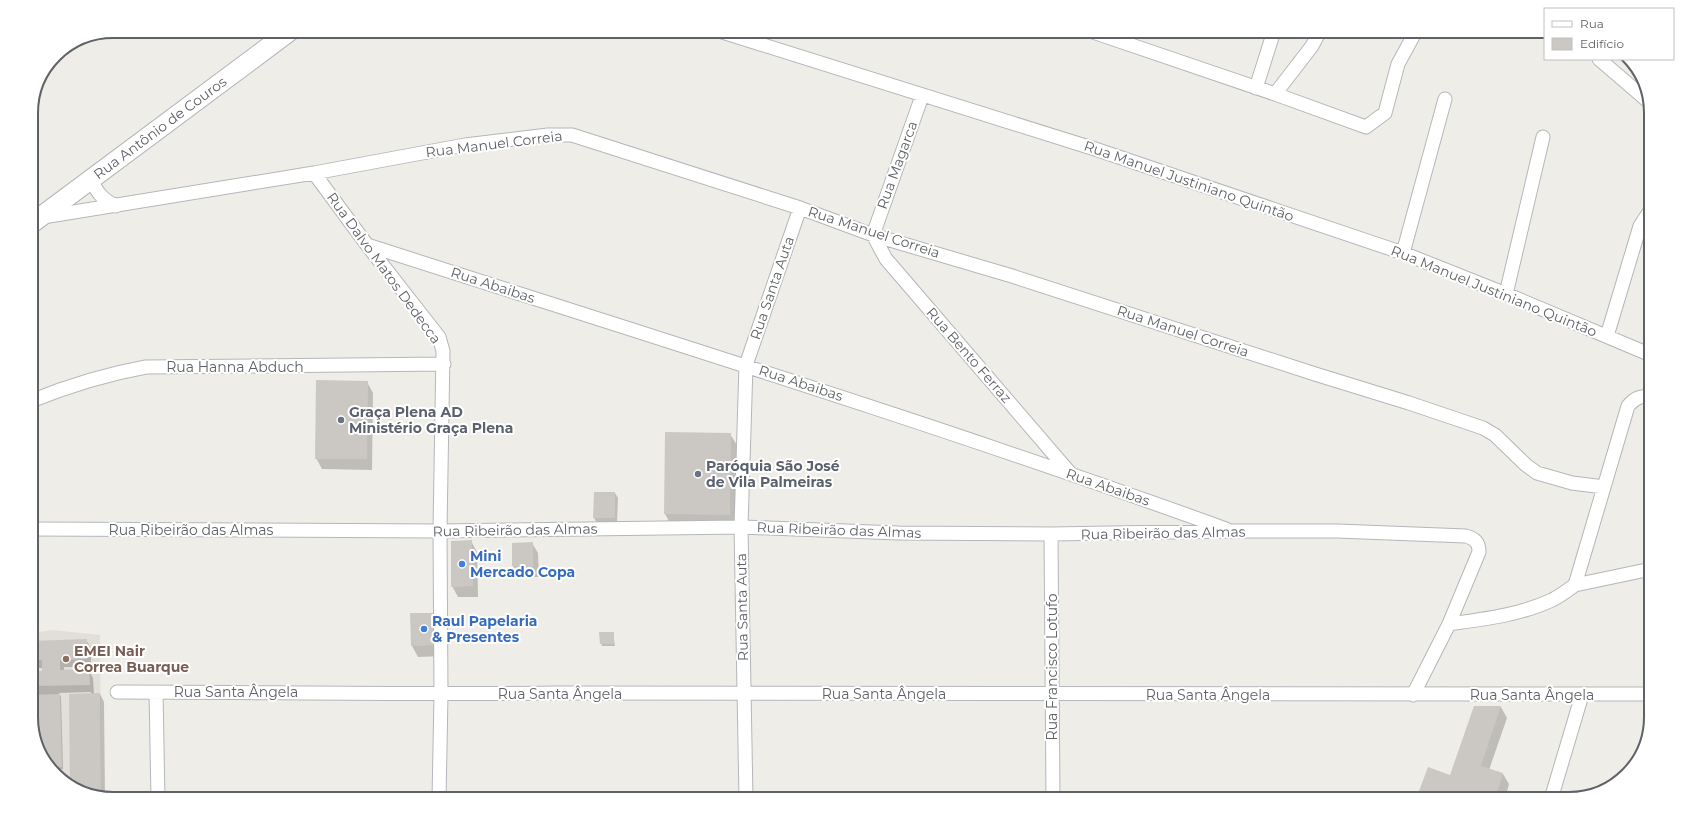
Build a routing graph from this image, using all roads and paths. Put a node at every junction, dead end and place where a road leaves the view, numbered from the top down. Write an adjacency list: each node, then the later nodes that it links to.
1 (281, 38): 15 (street, Rua Antônio de Couros)
2 (741, 38): 10 (street, Rua Manuel Justiniano Quintão)
3 (1110, 38): 8 (street)
4 (1272, 38): 8 (street)
5 (1316, 38): 9 (street)
6 (1412, 38): 9 (street)
7 (1600, 60): 11 (street)
8 (1256, 88): 9 (street)
9 (1275, 94)
10 (922, 96): 21 (street, Rua Magarca); 23 (street, Rua Manuel Justiniano Quintão)
11 (1642, 96)
12 (1445, 99): 23 (street)
13 (1543, 138): 24 (street)
14 (314, 173): 16 (street, Rua Manuel Correia); 17 (street, Rua Manuel Correia); 22 (street, Rua Dalvo Matos Dedecca)
15 (91, 179): 16 (street); 18 (street, Rua Antônio de Couros)
16 (116, 206): 19 (street, Rua Manuel Correia)
17 (800, 208): 21 (street, Rua Manuel Correia); 28 (street, Rua Santa Auta)
18 (38, 217)
19 (38, 219)
20 (1644, 220): 25 (street)
21 (873, 235): 31 (street, Rua Bento Ferraz); 32 (street, Rua Manuel Correia)
22 (367, 245): 27 (street, Rua Dalvo Matos Dedecca); 28 (street, Rua Abaibas)
23 (1403, 253): 24 (street, Rua Manuel Justiniano Quintão)
24 (1506, 294): 25 (street, Rua Manuel Justiniano Quintão)
25 (1607, 336): 26 (street, Rua Manuel Justiniano Quintão)
26 (1644, 351)
27 (444, 364): 30 (street, Rua Hanna Abduch); 35 (street, Rua Dalvo Matos Dedecca)
28 (746, 365): 31 (street, Rua Abaibas); 33 (street, Rua Santa Auta)
29 (1644, 397): 32 (street)
30 (38, 398)
31 (1070, 473): 36 (street, Rua Abaibas)
32 (1604, 487): 39 (street)
33 (741, 527): 35 (street, Rua Ribeirão das Almas); 37 (street, Rua Ribeirão das Almas); 43 (street, Rua Santa Auta)
34 (38, 529): 35 (street, Rua Ribeirão das Almas)
35 (440, 531): 46 (street, Rua Dalvo Matos Dedecca)
36 (1233, 531): 37 (street, Rua Ribeirão das Almas); 40 (street, Rua Ribeirão das Almas)
37 (1051, 534): 47 (street, Rua Francisco Lotufo)
38 (1644, 570): 39 (street)
39 (1575, 585): 40 (street)
40 (1449, 624): 48 (street, Rua Ribeirão das Almas)
41 (116, 692): 42 (street, Rua Santa Ângela)
42 (156, 692): 46 (street, Rua Santa Ângela); 49 (street)
43 (744, 694): 46 (street, Rua Santa Ângela); 47 (street, Rua Santa Ângela); 51 (street, Rua Santa Auta)
44 (1582, 694): 45 (street, Rua Santa Ângela); 48 (street, Rua Santa Ângela); 53 (street)
45 (1644, 694)
46 (441, 695): 50 (street, Rua Dalvo Matos Dedecca)
47 (1053, 695): 48 (street, Rua Santa Ângela); 52 (street, Rua Francisco Lotufo)
48 (1413, 695)
49 (158, 792)
50 (439, 792)
51 (746, 792)
52 (1054, 792)
53 (1552, 792)

